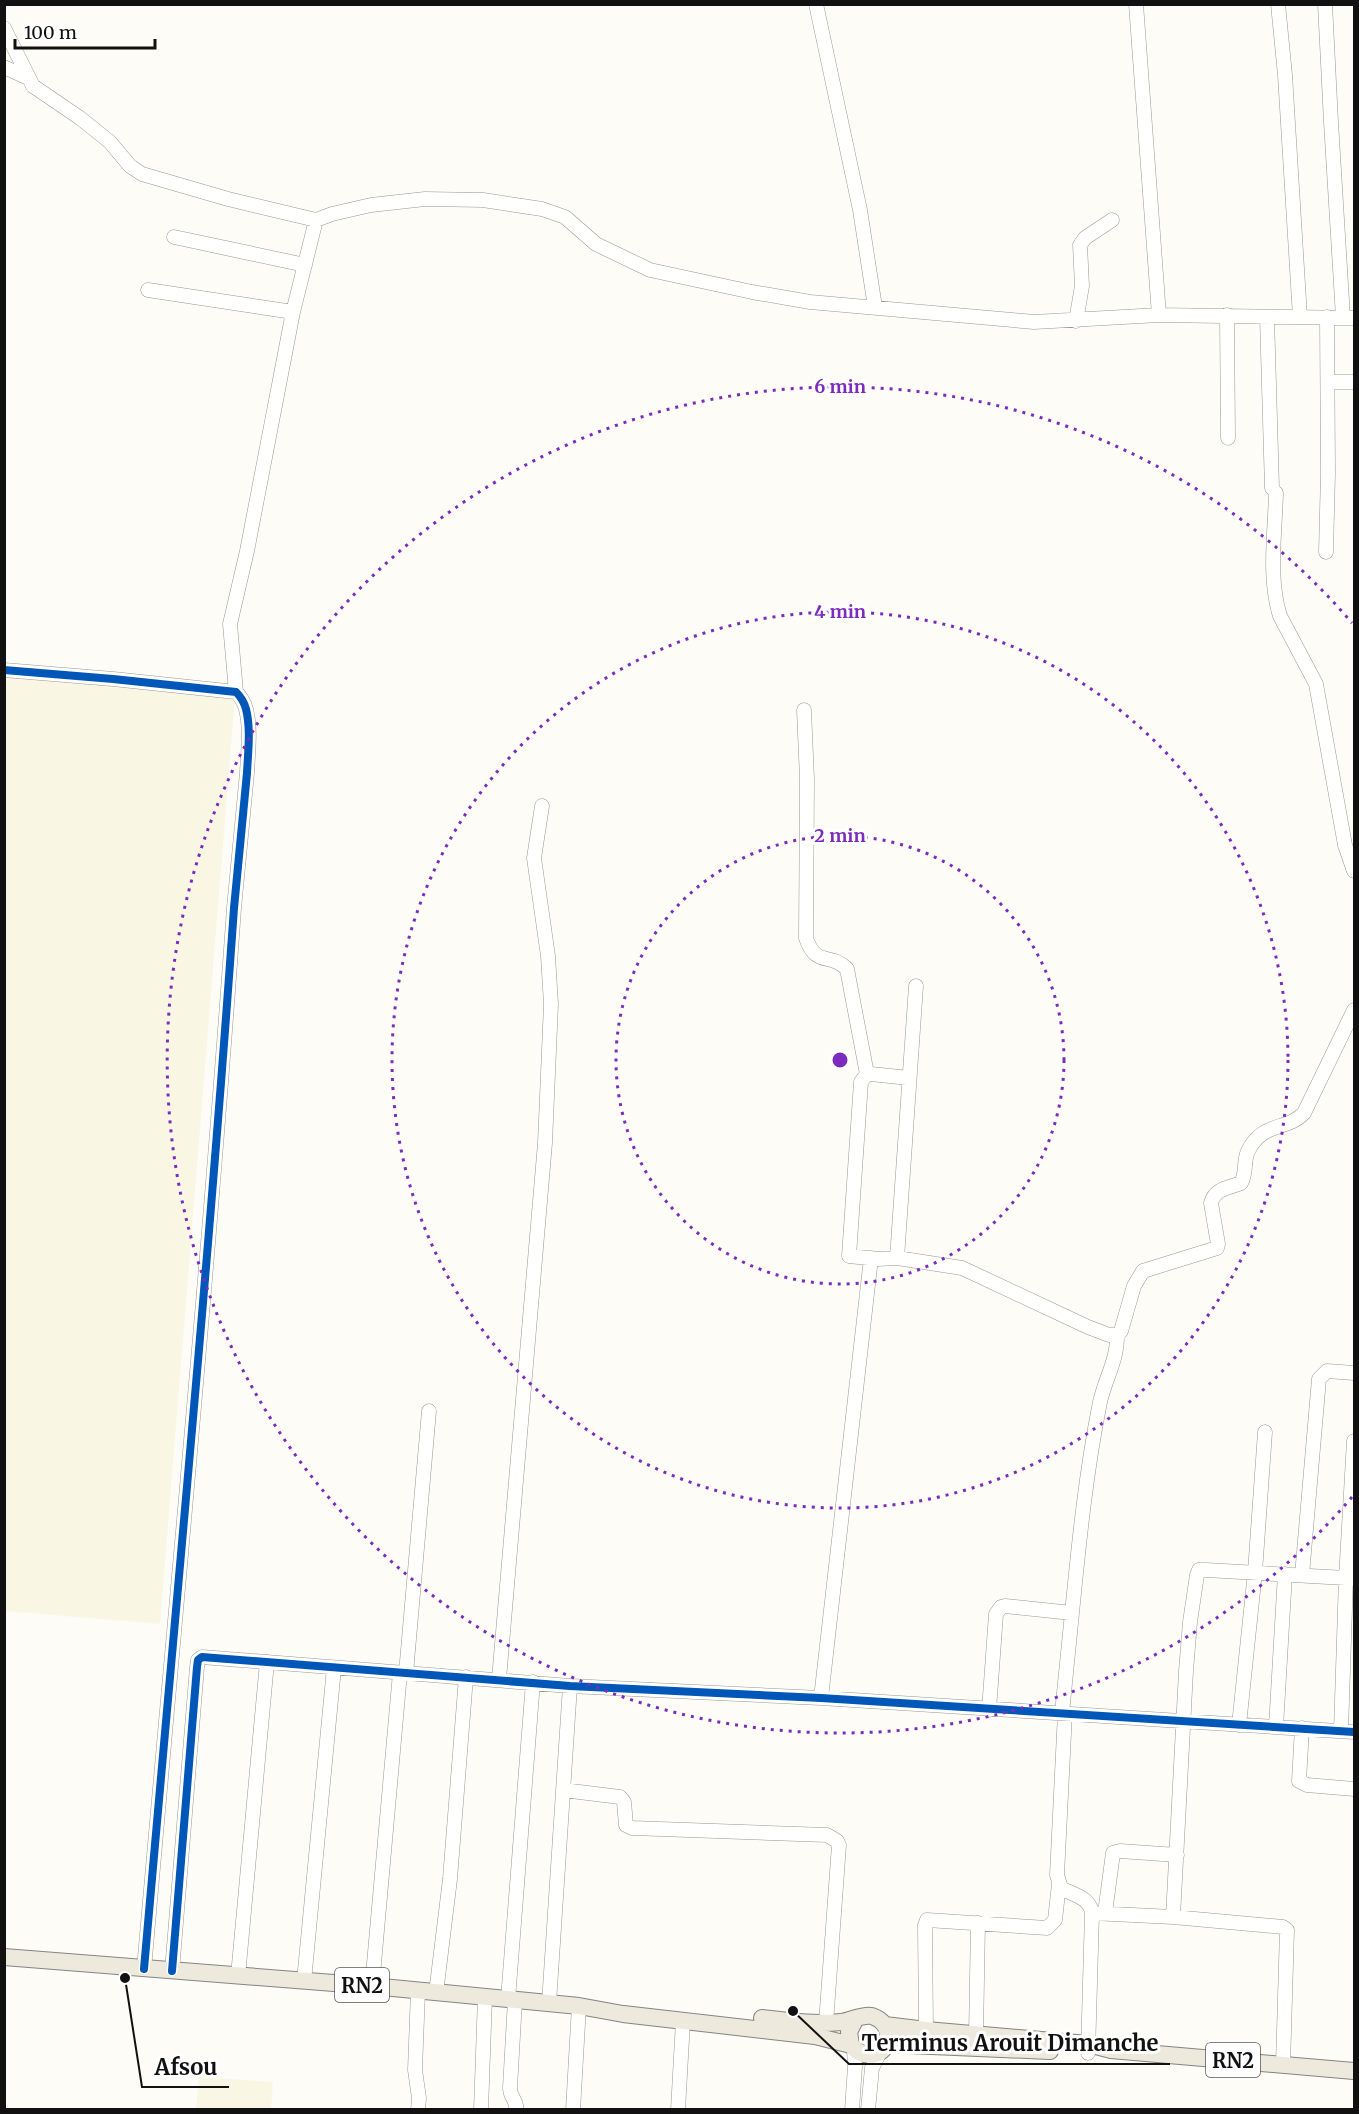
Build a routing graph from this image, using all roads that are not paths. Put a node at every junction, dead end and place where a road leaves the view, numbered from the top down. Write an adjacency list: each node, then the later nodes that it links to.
1 (816, 4): 13 (street)
2 (1136, 4): 15 (street)
3 (1278, 4): 18 (street)
4 (1325, 4): 20 (street)
5 (4, 28): 7 (street)
6 (4, 67): 7 (street)
7 (28, 78): 8 (street)
8 (316, 220): 11 (street); 13 (street)
9 (1112, 220): 21 (street)
10 (174, 237): 11 (street)
11 (305, 265): 14 (street)
12 (148, 290): 14 (street)
13 (875, 307): 21 (street)
14 (293, 312): 27 (street)
15 (1159, 315): 16 (street); 21 (street)
16 (1227, 315): 17 (street); 24 (street)
17 (1267, 317): 18 (street); 30 (street)
18 (1300, 317): 19 (street)
19 (1327, 317): 20 (street); 22 (street)
20 (1349, 318)
21 (1076, 321)
22 (1328, 382): 23 (street); 25 (street)
23 (1354, 382)
24 (1228, 438)
25 (1326, 552)
26 (4, 670): 27 (street)
27 (236, 692): 70 (street)
28 (804, 710): 33 (street)
29 (542, 806): 51 (street)
30 (1354, 871)
31 (916, 986): 34 (street)
32 (1354, 1010): 37 (street)
33 (867, 1074): 34 (street); 35 (street)
34 (909, 1078): 36 (street)
35 (871, 1258): 36 (street); 54 (street)
36 (897, 1258): 37 (street)
37 (1117, 1335): 46 (street)
38 (1354, 1373): 44 (street)
39 (429, 1412): 49 (street)
40 (1265, 1432): 42 (street)
41 (1354, 1441): 45 (street)
42 (1255, 1572): 43 (street); 57 (street); 58 (street)
43 (1285, 1574): 44 (street); 59 (street)
44 (1302, 1575): 45 (street)
45 (1350, 1578): 61 (street)
46 (1072, 1613): 55 (street); 56 (street)
47 (267, 1662): 48 (street); 71 (street); 72 (street)
48 (334, 1668): 49 (street); 73 (street)
49 (403, 1673): 50 (street); 74 (street)
50 (466, 1677): 51 (street); 76 (street)
51 (499, 1679): 52 (street)
52 (533, 1682): 53 (street); 78 (street)
53 (570, 1686): 54 (street); 63 (street)
54 (821, 1698): 55 (street)
55 (989, 1710): 56 (street)
56 (1064, 1713): 57 (street); 65 (street)
57 (1184, 1721): 58 (street); 64 (street)
58 (1239, 1725): 59 (street)
59 (1276, 1727): 60 (street)
60 (1302, 1728): 61 (street); 62 (street)
61 (1348, 1731)
62 (1354, 1789)
63 (563, 1790): 79 (street); 83 (street)
64 (1177, 1855): 66 (street); 67 (street)
65 (1059, 1884): 66 (street); 68 (street)
66 (1099, 1913): 67 (street); 89 (street)
67 (1173, 1917): 90 (street)
68 (978, 1923): 85 (street); 86 (street)
69 (4, 1957): 70 (main road, RN2)
70 (144, 1969): 71 (main road, RN2)
71 (172, 1971): 72 (main road, RN2)
72 (238, 1976): 73 (main road, RN2)
73 (304, 1982): 74 (main road, RN2)
74 (372, 1986): 75 (main road, RN2)
75 (418, 1991): 76 (main road, RN2); 92 (street)
76 (436, 1993): 77 (main road, RN2)
77 (484, 1997): 78 (main road, RN2); 93 (street)
78 (512, 2000): 79 (main road, RN2); 94 (street)
79 (549, 2003): 80 (main road, RN2)
80 (579, 2006): 82 (main road, RN2); 83 (main road, RN2); 95 (street)
81 (855, 2020): 83 (main road, RN2); 84 (main road, RN2); 87 (main road)
82 (683, 2021): 87 (main road, RN2); 96 (street)
83 (826, 2023)
84 (885, 2025): 85 (main road, RN2); 88 (main road)
85 (926, 2030): 86 (main road, RN2)
86 (976, 2035): 89 (main road, RN2)
87 (852, 2047): 88 (main road, RN2); 97 (street)
88 (883, 2048): 89 (main road, RN2); 98 (street)
89 (1088, 2048): 90 (main road, RN2)
90 (1283, 2065): 91 (main road, RN2)
91 (1354, 2071)
92 (418, 2109)
93 (481, 2109)
94 (516, 2109)
95 (573, 2109)
96 (678, 2109)
97 (852, 2109)
98 (868, 2109)

